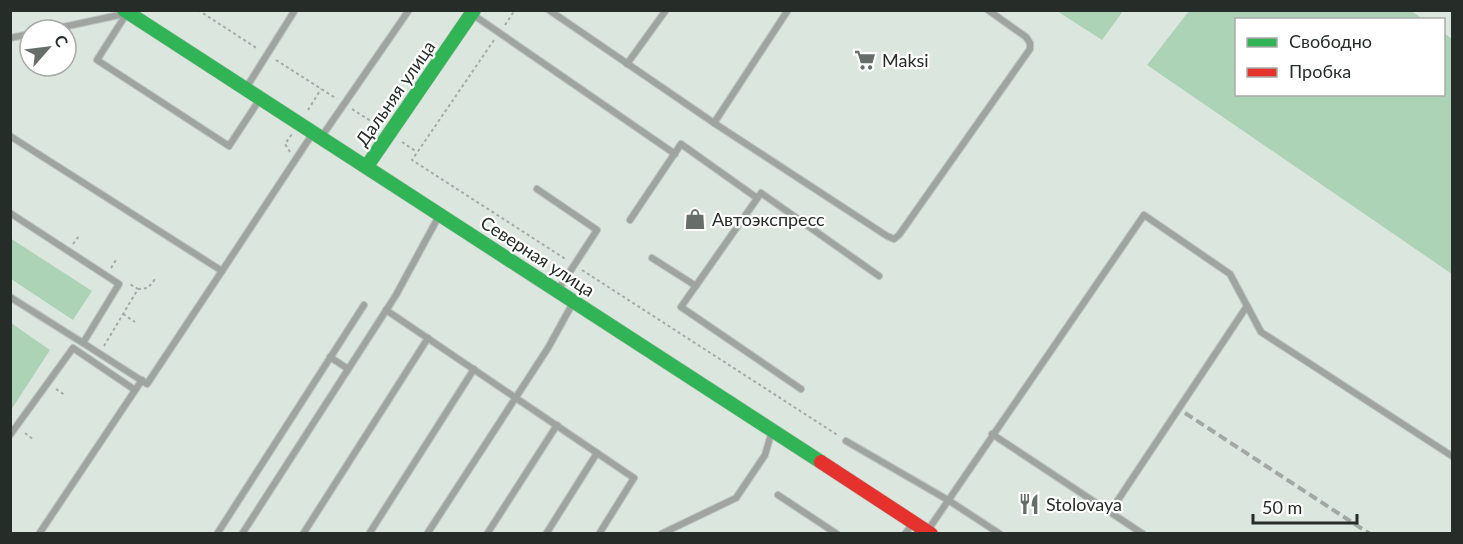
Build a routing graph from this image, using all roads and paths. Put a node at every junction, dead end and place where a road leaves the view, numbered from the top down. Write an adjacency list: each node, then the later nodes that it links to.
1 (198, 10): 14 (path)
2 (295, 10): 14 (lane)
3 (409, 10): 18 (lane)
4 (515, 10): 13 (path)
5 (549, 10): 11 (lane)
6 (666, 10): 15 (lane)
7 (788, 10): 19 (lane)
8 (988, 10): 19 (lane)
9 (126, 12): 12 (lane); 16 (street, Северная улица); 17 (lane)
10 (472, 12): 13 (lane); 20 (street, Дальняя улица)
11 (559, 13): 15 (lane)
12 (78, 23)
13 (499, 33): 23 (path); 24 (lane)
14 (267, 55): 16 (lane); 18 (path)
15 (627, 64): 19 (lane)
16 (246, 89): 17 (street, Северная улица)
17 (261, 98): 21 (street, Северная улица)
18 (345, 105): 20 (path); 21 (lane)
19 (714, 123)
20 (389, 134): 23 (path); 25 (street, Дальняя улица)
21 (317, 135): 25 (street, Северная улица); 37 (lane)
22 (10, 136): 37 (lane)
23 (417, 152): 35 (path)
24 (675, 154): 27 (lane); 30 (lane)
25 (367, 166): 29 (street, Северная улица)
26 (537, 189): 35 (lane)
27 (757, 198): 38 (lane); 40 (lane)
28 (10, 213): 51 (lane)
29 (440, 213): 42 (street, Северная улица); 47 (lane)
30 (630, 220)
31 (79, 236): 32 (path)
32 (72, 247)
33 (652, 258): 40 (lane)
34 (116, 260): 36 (path)
35 (574, 265): 42 (lane); 67 (path)
36 (109, 271)
37 (222, 271): 55 (lane)
38 (879, 276)
39 (156, 278): 41 (path)
40 (696, 286): 57 (lane)
41 (138, 289)
42 (558, 290): 44 (street, Северная улица)
43 (10, 297): 51 (lane)
44 (574, 301): 60 (lane); 62 (street, Северная улица)
45 (364, 305): 52 (lane)
46 (1247, 306): 64 (lane); 69 (lane); 72 (lane)
47 (386, 310): 50 (lane); 53 (lane)
48 (123, 314): 49 (path)
49 (135, 322)
50 (428, 338): 54 (lane); 78 (lane)
51 (83, 343): 55 (lane)
52 (330, 357): 53 (lane); 76 (lane)
53 (348, 369): 77 (lane)
54 (474, 369): 60 (lane); 79 (lane)
55 (142, 380): 58 (lane)
56 (53, 387): 59 (path)
57 (801, 389)
58 (135, 390): 65 (lane); 75 (lane)
59 (65, 395)
60 (515, 397): 61 (lane); 80 (lane)
61 (557, 425): 68 (lane); 81 (lane)
62 (772, 431): 73 (street, Северная улица); 84 (lane)
63 (22, 432): 66 (path)
64 (992, 434): 71 (lane); 72 (lane)
65 (10, 435)
66 (34, 440)
67 (846, 441): 71 (lane)
68 (597, 453): 82 (lane); 83 (lane)
69 (1452, 456)
70 (778, 495): 85 (lane)
71 (948, 500): 74 (lane); 86 (lane)
72 (1110, 512): 87 (lane)
73 (909, 528): 74 (street, Северная улица)
74 (929, 532)
75 (39, 534)
76 (217, 534)
77 (242, 534)
78 (303, 534)
79 (369, 534)
80 (427, 534)
81 (487, 534)
82 (546, 534)
83 (599, 534)
84 (661, 534)
85 (837, 534)
86 (1000, 534)
87 (1143, 534)

